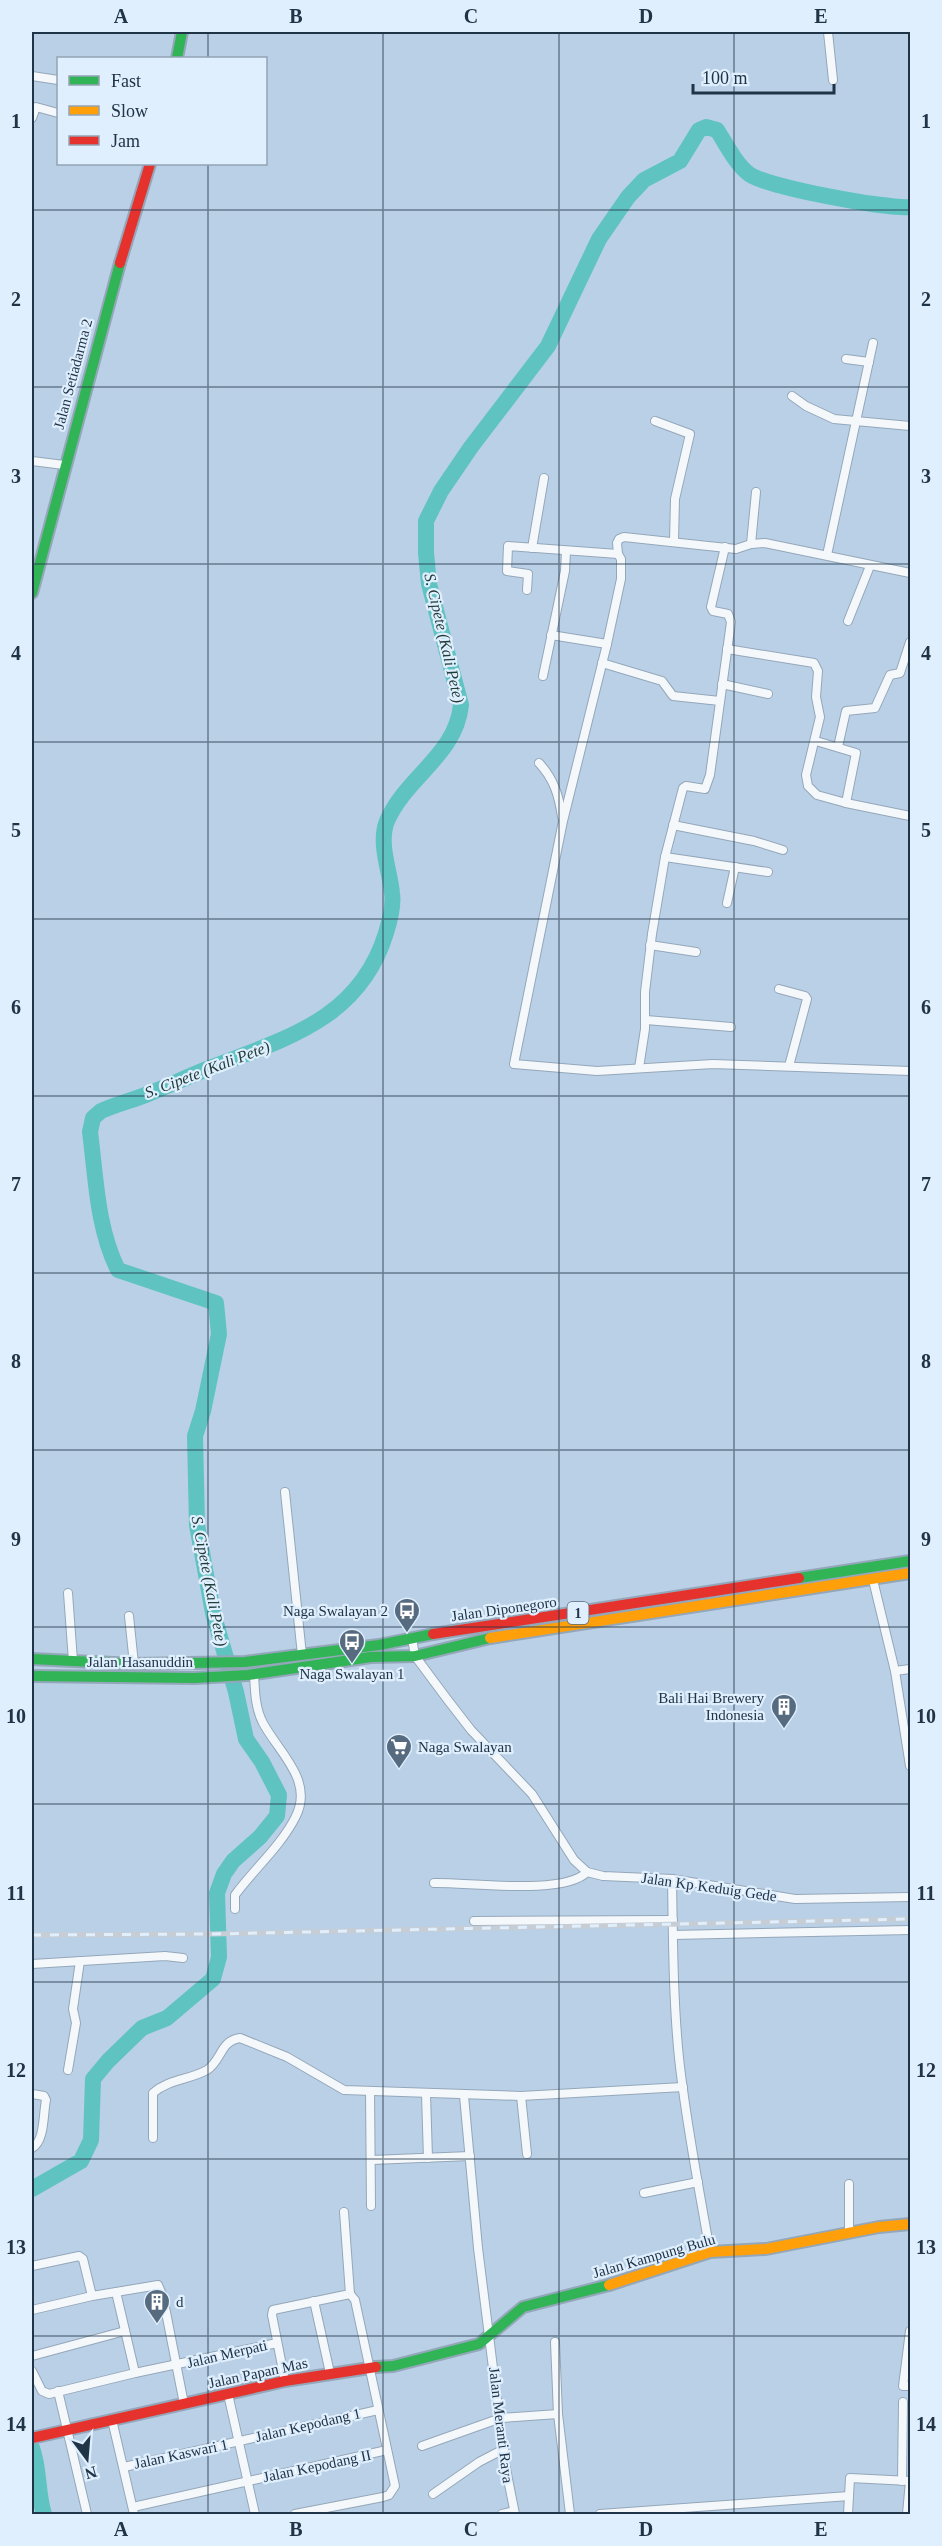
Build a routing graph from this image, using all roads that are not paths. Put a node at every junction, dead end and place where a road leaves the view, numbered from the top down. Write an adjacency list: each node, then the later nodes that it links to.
1 (182, 32): 3 (main road)
2 (828, 32): 6 (street)
3 (177, 57)
4 (32, 76): 5 (street)
5 (57, 80)
6 (833, 80)
7 (57, 113): 8 (street)
8 (32, 118)
9 (150, 165): 18 (main road, Jalan Setiadarma 2)
10 (873, 343): 12 (street)
11 (846, 359): 12 (street)
12 (869, 362): 14 (street)
13 (792, 396): 14 (street)
14 (856, 420): 16 (street); 27 (street)
15 (655, 421): 21 (street)
16 (910, 426)
17 (32, 461): 18 (street)
18 (64, 465): 31 (main road, Jalan Setiadarma 2)
19 (543, 478): 24 (street)
20 (756, 492): 22 (street)
21 (674, 541): 23 (street); 26 (street)
22 (751, 544): 23 (street); 27 (street)
23 (725, 547): 36 (street)
24 (532, 548): 25 (street); 30 (street)
25 (566, 551): 26 (street); 33 (street)
26 (618, 555): 35 (street)
27 (827, 555): 28 (street)
28 (870, 566): 29 (street); 32 (street)
29 (910, 573)
30 (527, 590)
31 (32, 593)
32 (848, 621)
33 (551, 635): 35 (street); 38 (street)
34 (910, 642): 43 (street)
35 (608, 644): 37 (street)
36 (727, 649): 39 (street); 42 (street)
37 (602, 663): 41 (street); 47 (street)
38 (543, 676)
39 (722, 684): 40 (street); 41 (street)
40 (768, 694)
41 (720, 701): 48 (street)
42 (816, 741): 43 (street); 45 (street)
43 (838, 747): 45 (street)
44 (539, 763): 47 (street)
45 (846, 803): 46 (street)
46 (910, 816)
47 (563, 821): 60 (street)
48 (673, 825): 49 (street); 50 (street)
49 (783, 850)
50 (665, 857): 51 (street); 54 (street)
51 (735, 867): 52 (street); 53 (street)
52 (768, 872)
53 (727, 903)
54 (650, 945): 55 (street); 57 (street)
55 (696, 952)
56 (779, 989): 59 (street)
57 (645, 1020): 58 (street); 60 (street)
58 (731, 1027)
59 (789, 1066): 60 (street); 61 (street)
60 (639, 1068)
61 (910, 1071)
62 (285, 1492): 69 (street)
63 (910, 1561): 68 (main road, Jalan Diponegoro / 1)
64 (910, 1573): 65 (main road, Jalan Diponegoro / 1)
65 (873, 1580): 70 (main road, Jalan Diponegoro / 1); 78 (street)
66 (68, 1593): 72 (street)
67 (129, 1616): 74 (street)
68 (412, 1638): 69 (main road, Jalan Diponegoro / 1); 70 (street)
69 (302, 1655): 73 (main road, Jalan Diponegoro / 1); 76 (main road)
70 (415, 1656): 76 (main road, Jalan Diponegoro / 1); 83 (street)
71 (32, 1659): 72 (main road, Jalan Hasanuddin / 1)
72 (73, 1661): 74 (main road, Jalan Hasanuddin / 1)
73 (245, 1662): 75 (main road, Jalan Hasanuddin / 1)
74 (134, 1664): 75 (main road, Jalan Hasanuddin / 1)
75 (199, 1664): 81 (main road)
76 (305, 1667): 79 (main road, Jalan Diponegoro / 1)
77 (910, 1669): 78 (street)
78 (895, 1671): 82 (street)
79 (251, 1674): 81 (main road, Jalan Hasanuddin / 1); 87 (street)
80 (32, 1676): 81 (main road, Jalan Hasanuddin / 1)
81 (198, 1678)
82 (910, 1766)
83 (587, 1872): 84 (street, Jalan Kp Keduig Gede); 85 (street)
84 (672, 1879): 86 (street, Jalan Kp Keduig Gede); 88 (street)
85 (434, 1882)
86 (910, 1897)
87 (235, 1909)
88 (673, 1920): 89 (street); 91 (street)
89 (474, 1921)
90 (910, 1930): 91 (street)
91 (673, 1935): 96 (street)
92 (183, 1958): 93 (street)
93 (80, 1961): 94 (street); 95 (street)
94 (32, 1964)
95 (68, 2070)
96 (683, 2087): 101 (street); 108 (street)
97 (370, 2091): 99 (street); 102 (street); 107 (street)
98 (32, 2094): 103 (street)
99 (426, 2094): 100 (street); 106 (street)
100 (464, 2096): 101 (street); 105 (street, Jalan Meranti Raya)
101 (521, 2096): 104 (street)
102 (153, 2138)
103 (32, 2148)
104 (527, 2154)
105 (470, 2156): 106 (street); 124 (street, Jalan Meranti Raya)
106 (428, 2158): 107 (street)
107 (372, 2160): 111 (street)
108 (698, 2182): 110 (street); 115 (street)
109 (849, 2184): 114 (street)
110 (644, 2193)
111 (371, 2206)
112 (344, 2212): 118 (street)
113 (910, 2224): 114 (main road, Jalan Kampung Bulu)
114 (849, 2232): 115 (main road, Jalan Kampung Bulu)
115 (711, 2252): 124 (main road, Jalan Kampung Bulu)
116 (32, 2266): 119 (street)
117 (116, 2292): 119 (street); 122 (street); 128 (street)
118 (350, 2294): 120 (street); 129 (street)
119 (92, 2296): 121 (street)
120 (314, 2301): 126 (street); 132 (street)
121 (32, 2310)
122 (125, 2331): 127 (street); 131 (street)
123 (910, 2331): 134 (street)
124 (490, 2336): 129 (main road, Jalan Papan Mas); 141 (street, Jalan Meranti Raya)
125 (555, 2342): 140 (street)
126 (277, 2343): 128 (street, Jalan Merpati); 133 (street)
127 (32, 2356)
128 (177, 2365): 131 (street, Jalan Merpati); 138 (street)
129 (369, 2367): 132 (main road, Jalan Papan Mas); 139 (street)
130 (32, 2371): 135 (street)
131 (135, 2373): 135 (street, Jalan Merpati)
132 (330, 2373): 133 (main road, Jalan Papan Mas)
133 (285, 2381): 136 (main road, Jalan Papan Mas)
134 (910, 2386)
135 (58, 2391): 143 (street)
136 (228, 2394): 138 (main road, Jalan Papan Mas); 145 (street)
137 (903, 2402): 147 (street)
138 (184, 2404): 142 (main road, Jalan Papan Mas)
139 (378, 2410): 145 (street, Jalan Kepodang 1); 149 (street)
140 (558, 2414): 141 (street); 162 (street)
141 (501, 2418): 146 (street); 148 (street, Jalan Meranti Raya)
142 (112, 2420): 143 (main road, Jalan Papan Mas); 150 (street)
143 (67, 2430): 144 (main road, Jalan Papan Mas); 158 (street)
144 (35, 2437)
145 (238, 2441): 150 (street, Jalan Kaswari 1); 151 (street)
146 (422, 2445)
147 (907, 2445): 152 (street)
148 (504, 2449): 153 (street); 157 (street, Jalan Meranti Raya)
149 (387, 2450): 151 (street, Jalan Kepodang II); 160 (street)
150 (124, 2467): 155 (street)
151 (248, 2481): 155 (street, Jalan Kepodang II); 159 (street)
152 (908, 2481): 154 (street); 165 (street)
153 (433, 2494)
154 (849, 2496): 156 (street); 164 (street)
155 (134, 2510)
156 (695, 2510): 163 (street)
157 (514, 2512): 161 (street)
158 (87, 2514)
159 (255, 2514)
160 (299, 2514)
161 (502, 2514)
162 (570, 2514)
163 (600, 2514)
164 (848, 2514)
165 (907, 2514)

